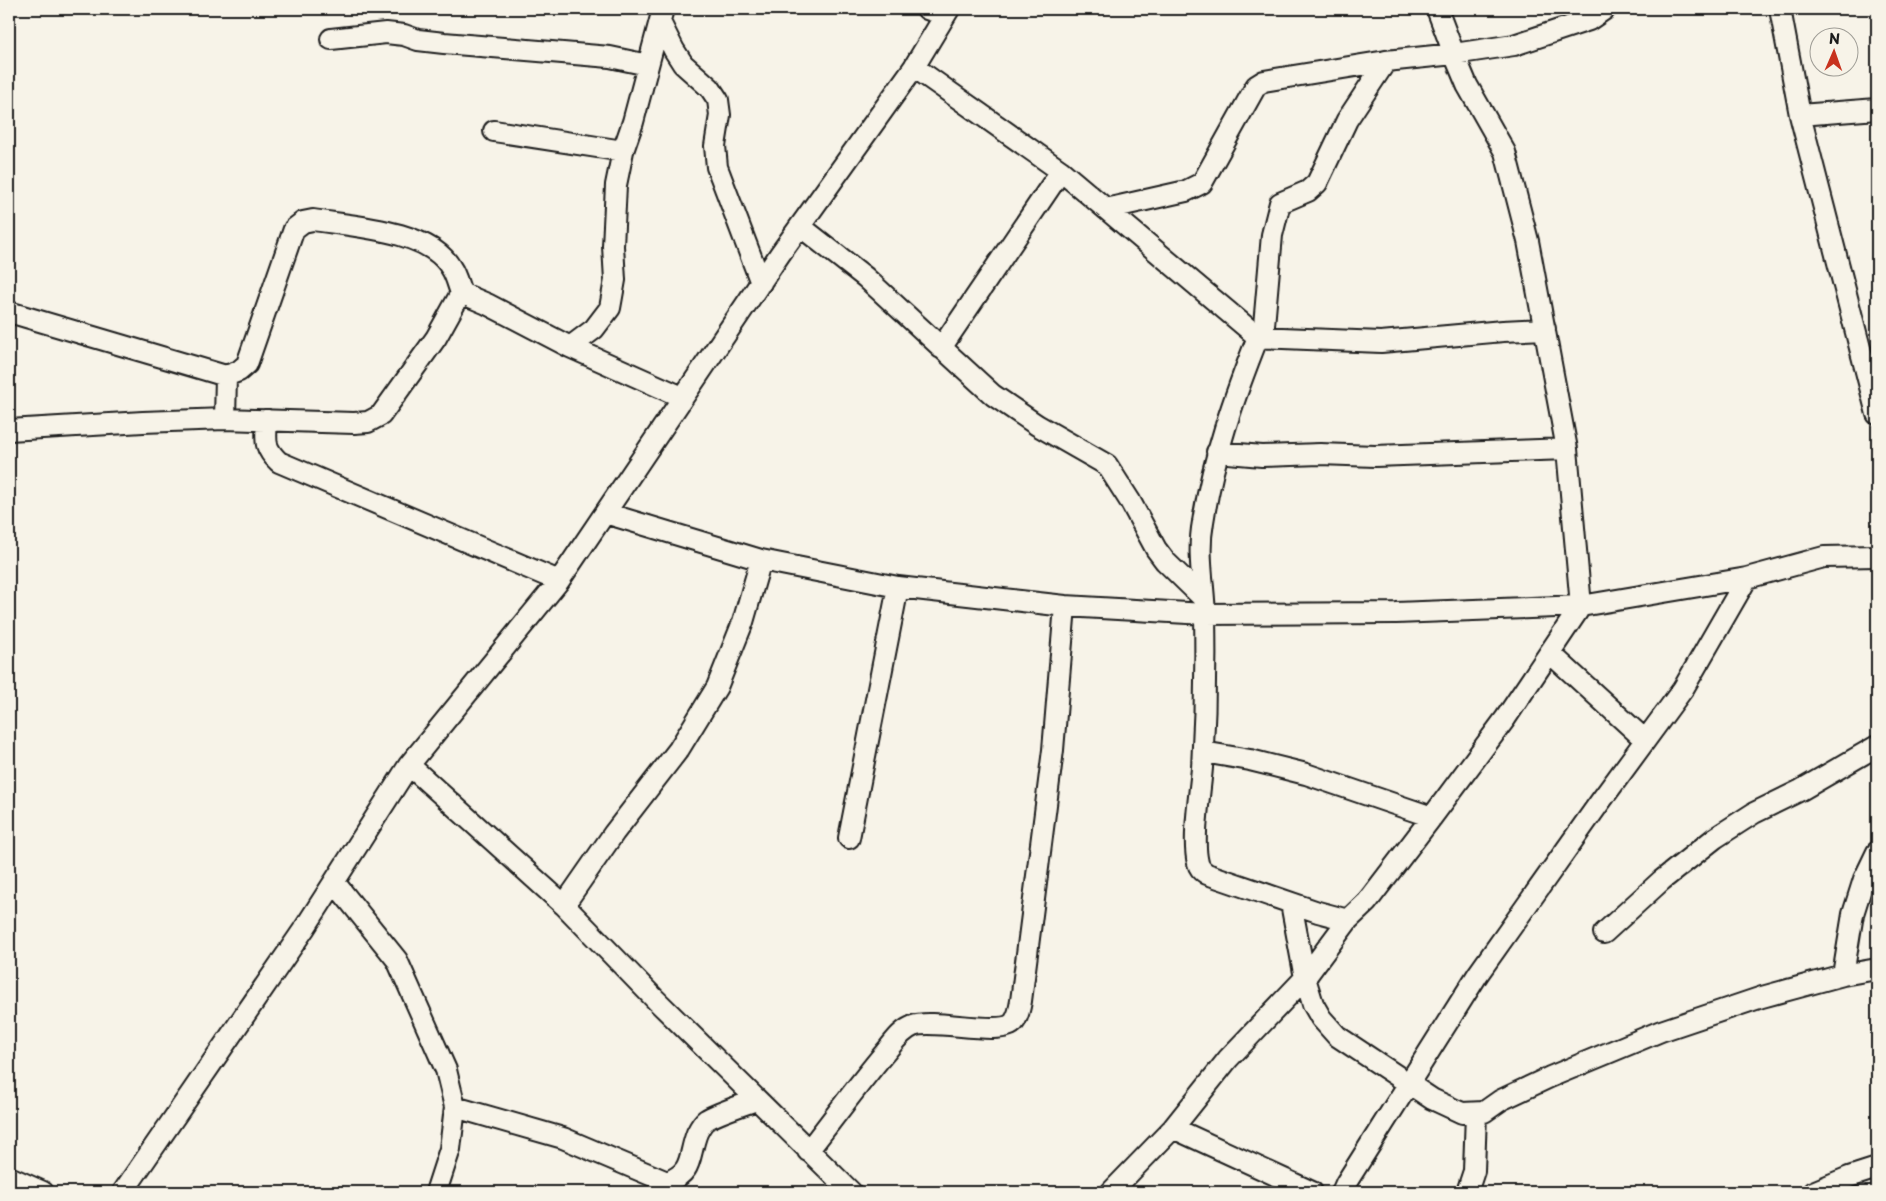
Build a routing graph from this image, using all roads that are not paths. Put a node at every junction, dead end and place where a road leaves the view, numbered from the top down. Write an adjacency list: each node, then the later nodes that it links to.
1 (1438, 9): 8 (street)
2 (1605, 9): 6 (street)
3 (1780, 9): 13 (street)
4 (941, 11): 11 (street)
5 (661, 15): 10 (street); 19 (street)
6 (1581, 15): 8 (street)
7 (331, 39): 10 (street)
8 (1454, 54): 9 (street); 22 (street)
9 (1386, 61): 17 (street); 23 (street)
10 (648, 65): 15 (street)
11 (914, 67): 16 (street); 18 (street)
12 (1877, 109): 13 (street)
13 (1800, 115): 28 (street)
14 (494, 131): 15 (street)
15 (623, 152): 24 (street)
16 (1061, 171): 17 (street); 25 (street)
17 (1106, 209): 23 (street)
18 (800, 226): 19 (street); 25 (street)
19 (761, 283): 27 (street)
20 (460, 293): 24 (street); 26 (street); 30 (street)
21 (9, 312): 26 (street)
22 (1545, 330): 23 (street); 32 (street)
23 (1261, 337): 33 (street)
24 (570, 347): 27 (street)
25 (941, 348): 41 (street)
26 (226, 376): 29 (street)
27 (682, 397): 34 (street)
28 (1877, 414)
29 (225, 419): 30 (street); 31 (street)
30 (267, 420): 38 (street)
31 (9, 430)
32 (1567, 449): 33 (street); 42 (street)
33 (1217, 452): 41 (street)
34 (605, 513): 36 (street); 38 (street)
35 (1877, 556): 37 (street)
36 (761, 560): 39 (street); 53 (street)
37 (1747, 578): 42 (street); 44 (street)
38 (559, 581): 47 (street)
39 (898, 587): 40 (street); 49 (street)
40 (1065, 606): 41 (street); 64 (street)
41 (1204, 606): 42 (street); 46 (street)
42 (1581, 606): 43 (street)
43 (1550, 653): 44 (street); 48 (street)
44 (1645, 740): 59 (street)
45 (1877, 746): 55 (street)
46 (1203, 752): 48 (street); 52 (street)
47 (409, 765): 51 (street); 53 (street)
48 (1432, 817): 54 (street)
49 (849, 838)
50 (1877, 852): 57 (street)
51 (335, 883): 61 (street); 68 (street)
52 (1291, 903): 54 (street); 58 (street)
53 (564, 905): 60 (street)
54 (1348, 920): 58 (street)
55 (1604, 933)
56 (1877, 969): 57 (street)
57 (1843, 975): 62 (street)
58 (1304, 978): 59 (street); 63 (street)
59 (1410, 1084): 62 (street); 73 (street)
60 (756, 1100): 61 (street); 64 (street)
61 (455, 1107): 69 (street)
62 (1476, 1113): 74 (street)
63 (1172, 1128): 71 (street); 72 (street)
64 (808, 1152): 70 (street)
65 (1877, 1168): 75 (street)
66 (9, 1177): 67 (street)
67 (43, 1192)
68 (123, 1192)
69 (436, 1192)
70 (851, 1192)
71 (1111, 1192)
72 (1312, 1192)
73 (1342, 1192)
74 (1467, 1192)
75 (1813, 1192)

